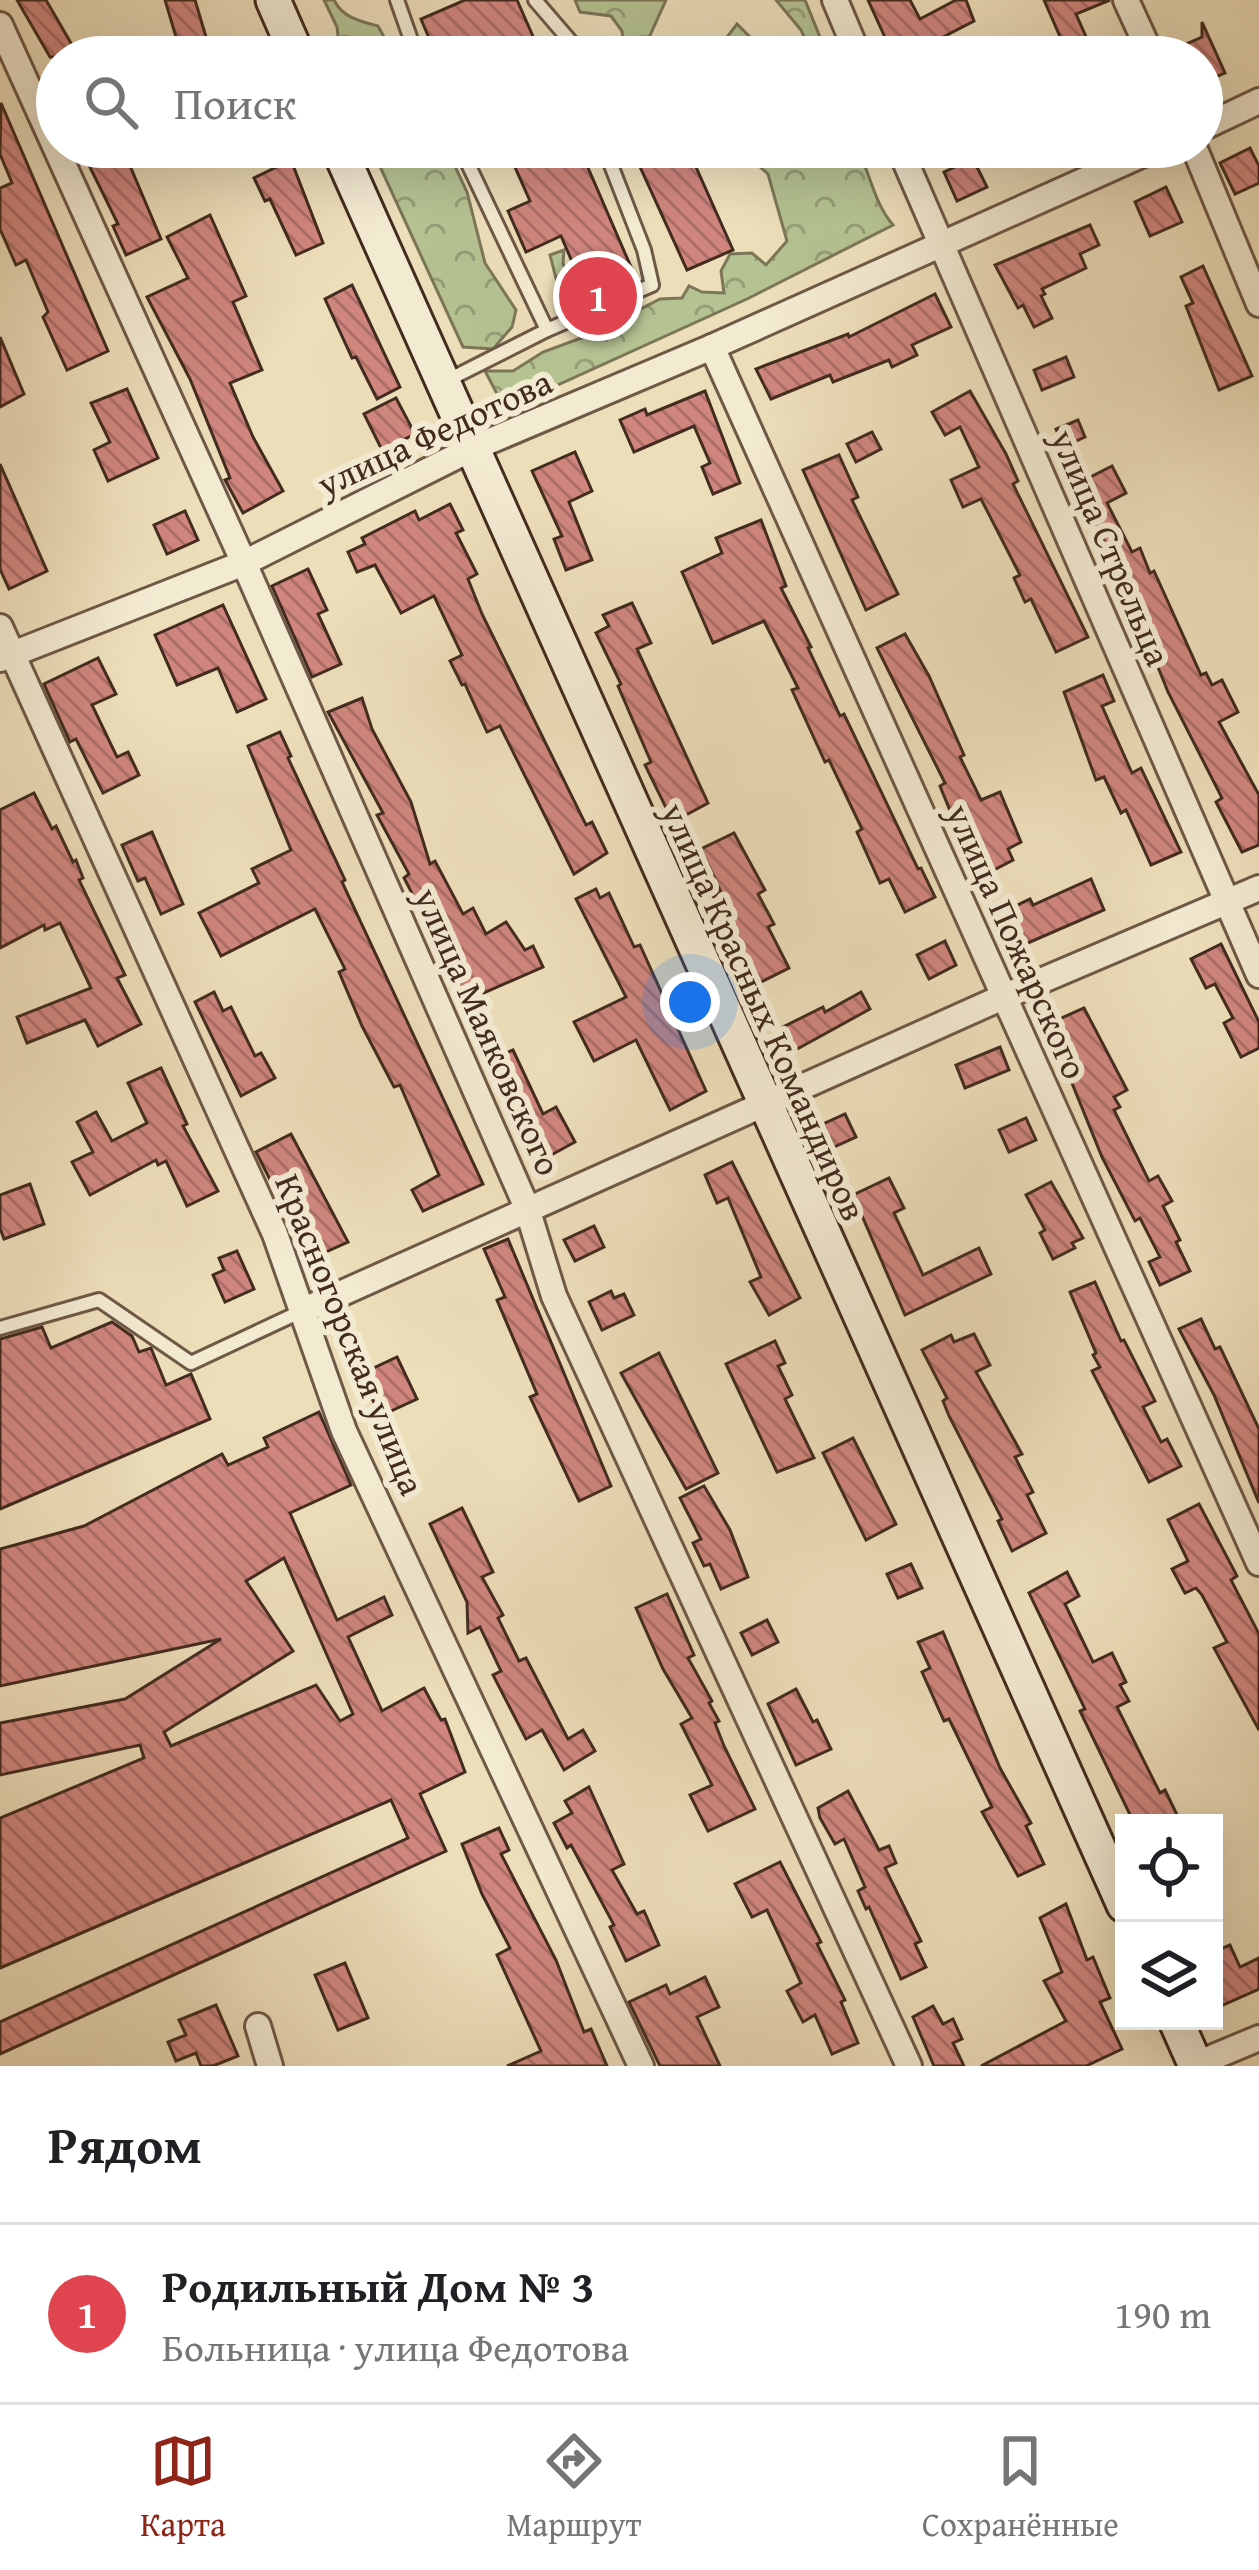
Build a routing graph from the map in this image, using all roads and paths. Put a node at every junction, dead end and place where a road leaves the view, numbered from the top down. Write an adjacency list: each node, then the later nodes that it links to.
1 (273, 0): 7 (street)
2 (397, 0): 8 (lane)
3 (535, 0): 9 (lane)
4 (835, 0): 10 (street)
5 (1126, 0): 11 (street)
6 (0, 25): 13 (street, улица Маяковского)
7 (289, 36)
8 (410, 36)
9 (566, 36)
10 (851, 36)
11 (1142, 36)
12 (1259, 100): 14 (street)
13 (36, 104)
14 (1223, 118)
15 (65, 168): 28 (street, улица Маяковского)
16 (347, 168): 26 (street, улица Красных Командиров)
17 (470, 168): 24 (lane)
18 (612, 168): 24 (lane)
19 (908, 168): 22 (street, улица Стрельца)
20 (1111, 168): 22 (street, улица Федотова)
21 (1203, 168): 23 (street)
22 (940, 243): 25 (street, улица Федотова); 32 (street, улица Стрельца)
23 (1259, 304)
24 (547, 330): 26 (lane)
25 (712, 347): 27 (street, улица Федотова); 34 (street, улица Пожарского)
26 (442, 383): 27 (street, улица Красных Командиров)
27 (471, 448): 28 (street, улица Федотова); 35 (street, улица Красных Командиров)
28 (244, 563): 30 (street, улица Федотова); 36 (street, улица Маяковского)
29 (0, 627): 30 (street, Красногорская улица)
30 (6, 656): 37 (street, Красногорская улица)
31 (1259, 888): 32 (street)
32 (1226, 902): 33 (street, улица Стрельца); 34 (street)
33 (1259, 975)
34 (1003, 997): 35 (street); 39 (street, улица Пожарского)
35 (765, 1106): 36 (street); 40 (street, улица Красных Командиров)
36 (527, 1208): 37 (street); 46 (street, улица Маяковского)
37 (302, 1311): 38 (lane); 45 (street, Красногорская улица)
38 (0, 1328)
39 (1259, 1563)
40 (1115, 1885)
41 (258, 2026): 44 (street)
42 (1180, 2030): 47 (street)
43 (1259, 2038): 47 (street)
44 (270, 2066)
45 (641, 2066)
46 (910, 2066)
47 (1195, 2066)

